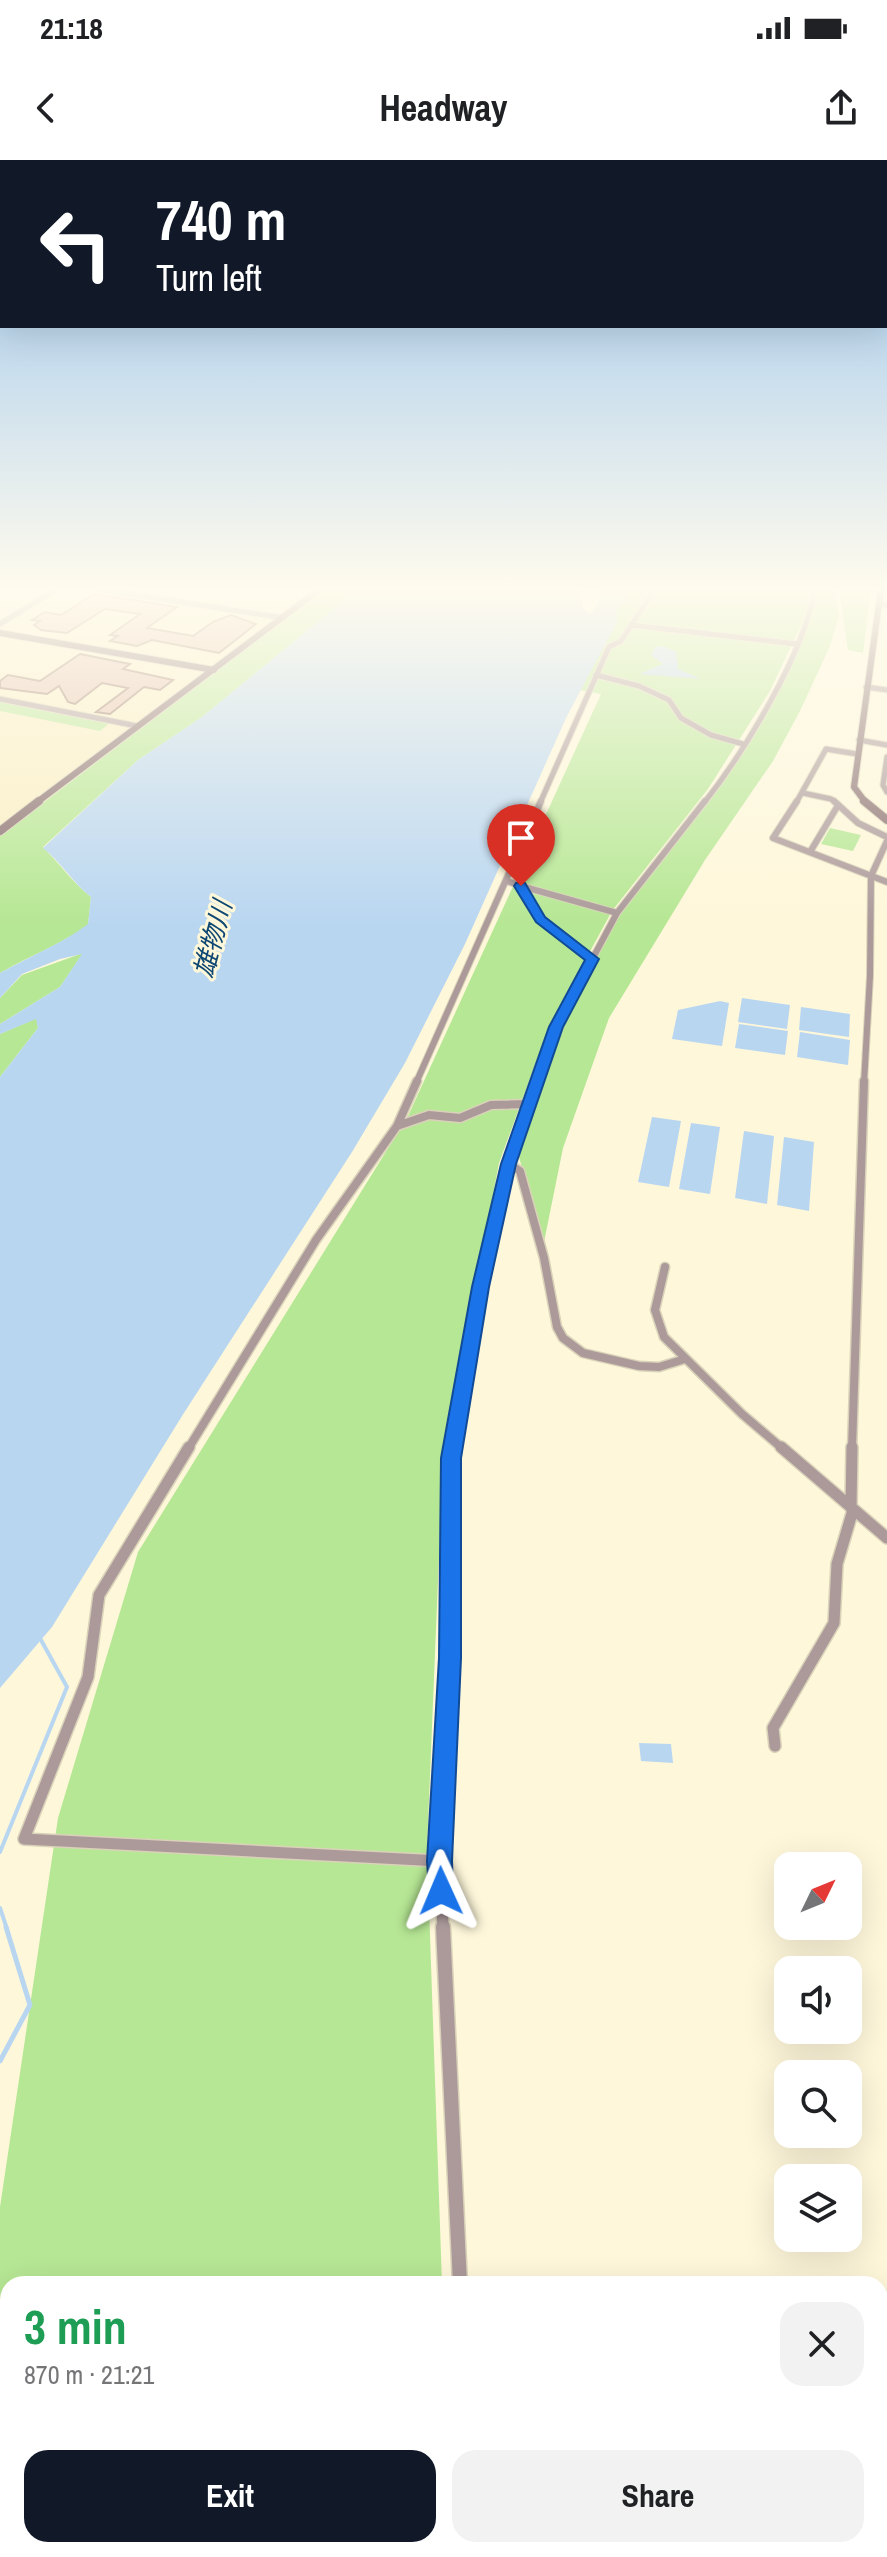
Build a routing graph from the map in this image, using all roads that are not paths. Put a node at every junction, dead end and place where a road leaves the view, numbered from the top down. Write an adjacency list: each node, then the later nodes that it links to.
1 (9, 701): 7 (street)
2 (172, 701): 7 (street)
3 (585, 701): 21 (street)
4 (670, 701): 9 (street)
5 (770, 701): 9 (street)
6 (864, 701): 8 (street)
7 (137, 726): 17 (street)
8 (859, 740): 10 (street); 11 (street)
9 (743, 744): 24 (street)
10 (887, 745)
11 (857, 754): 14 (street); 16 (street)
12 (887, 757): 13 (street)
13 (887, 792)
14 (803, 793): 15 (street); 19 (street)
15 (837, 807): 18 (street); 19 (street)
16 (887, 820)
17 (0, 831)
18 (887, 839): 20 (street)
19 (810, 852): 20 (street)
20 (871, 876): 22 (street); 31 (street)
21 (507, 881): 23 (street); 27 (street)
22 (887, 882)
23 (521, 886): 24 (street); 25 (street)
24 (617, 913): 25 (street)
25 (593, 959): 26 (street)
26 (529, 1104): 27 (street); 28 (street)
27 (397, 1126): 34 (street)
28 (509, 1164): 30 (street); 34 (street)
29 (665, 1267): 30 (street)
30 (685, 1359): 31 (street)
31 (852, 1509): 32 (street); 33 (street)
32 (887, 1538)
33 (775, 1746)
34 (440, 1861): 35 (street)
35 (460, 2276)

